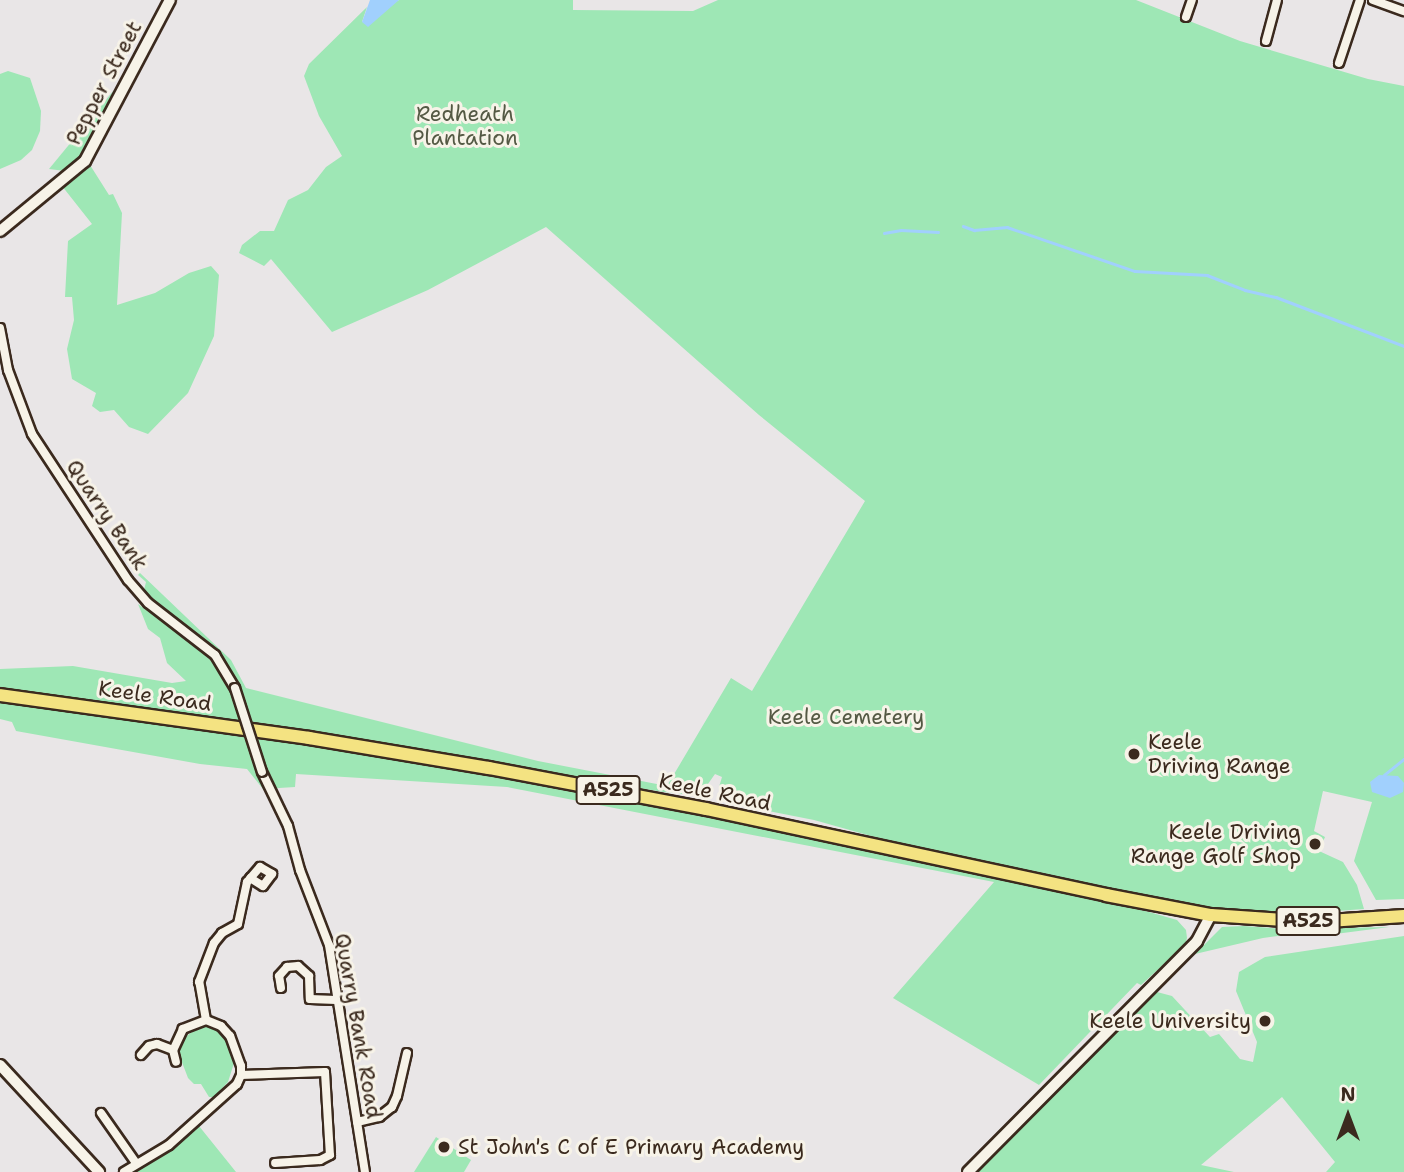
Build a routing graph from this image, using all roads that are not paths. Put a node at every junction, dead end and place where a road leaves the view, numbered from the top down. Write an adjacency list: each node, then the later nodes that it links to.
1 (170, 0): 10 (street, Pepper Street)
2 (1192, 0): 7 (street)
3 (1277, 0): 8 (street)
4 (1360, 0): 9 (street)
5 (1373, 0): 6 (street)
6 (1404, 11)
7 (1186, 17)
8 (1266, 41)
9 (1339, 63)
10 (0, 231)
11 (0, 328): 13 (street, Quarry Bank, bridge)
12 (0, 695): 15 (main road, Keele Road / A525)
13 (262, 772): 18 (street, Quarry Bank Road)
14 (250, 878): 19 (street)
15 (1211, 915): 16 (main road, Keele Road / A525); 34 (street)
16 (1404, 916)
17 (281, 988): 18 (street)
18 (336, 1000): 27 (street, Quarry Bank Road)
19 (205, 1020): 20 (street); 25 (street)
20 (173, 1050): 22 (street); 23 (street)
21 (407, 1053): 27 (street)
22 (141, 1055)
23 (176, 1062)
24 (0, 1065): 31 (street)
25 (241, 1076): 28 (street); 30 (street)
26 (101, 1113): 28 (street)
27 (357, 1122): 33 (street, Quarry Bank Road)
28 (136, 1163): 32 (street)
29 (275, 1163): 30 (street)
30 (286, 1167)
31 (99, 1172)
32 (124, 1172)
33 (365, 1172)
34 (968, 1172)

